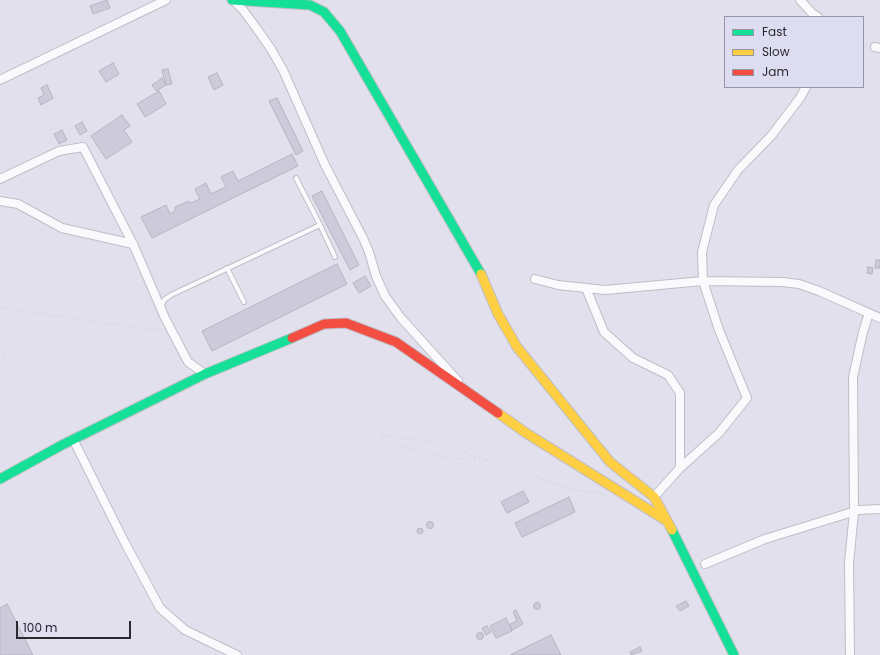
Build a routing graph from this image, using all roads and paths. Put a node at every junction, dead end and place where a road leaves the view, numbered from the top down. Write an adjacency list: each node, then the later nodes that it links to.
1 (166, 0): 5 (street)
2 (232, 0): 25 (street); 31 (street)
3 (800, 0): 4 (street)
4 (814, 16)
5 (0, 80)
6 (805, 88): 15 (street)
7 (296, 178): 10 (lane)
8 (0, 179): 11 (street)
9 (0, 201): 11 (street)
10 (320, 225): 12 (lane); 13 (lane)
11 (133, 244): 19 (street)
12 (335, 257)
13 (227, 268): 17 (lane); 19 (lane)
14 (535, 279): 16 (street)
15 (702, 281): 16 (street); 20 (street); 28 (street)
16 (586, 288): 28 (street)
17 (244, 302)
18 (0, 308): 22 (path)
19 (161, 308): 22 (street)
20 (869, 313): 21 (street); 33 (street)
21 (880, 318)
22 (173, 333): 24 (street)
23 (0, 351): 26 (path)
24 (205, 374): 25 (street); 26 (street)
25 (467, 391): 34 (street)
26 (73, 439): 29 (street); 36 (street)
27 (488, 460): 27 (path); 30 (path)
28 (680, 468): 31 (street)
29 (0, 479)
30 (610, 494)
31 (654, 497): 34 (street)
32 (880, 509): 33 (street)
33 (854, 512): 35 (street); 38 (street)
34 (668, 522): 37 (street)
35 (705, 564)
36 (237, 655)
37 (734, 655)
38 (850, 655)

